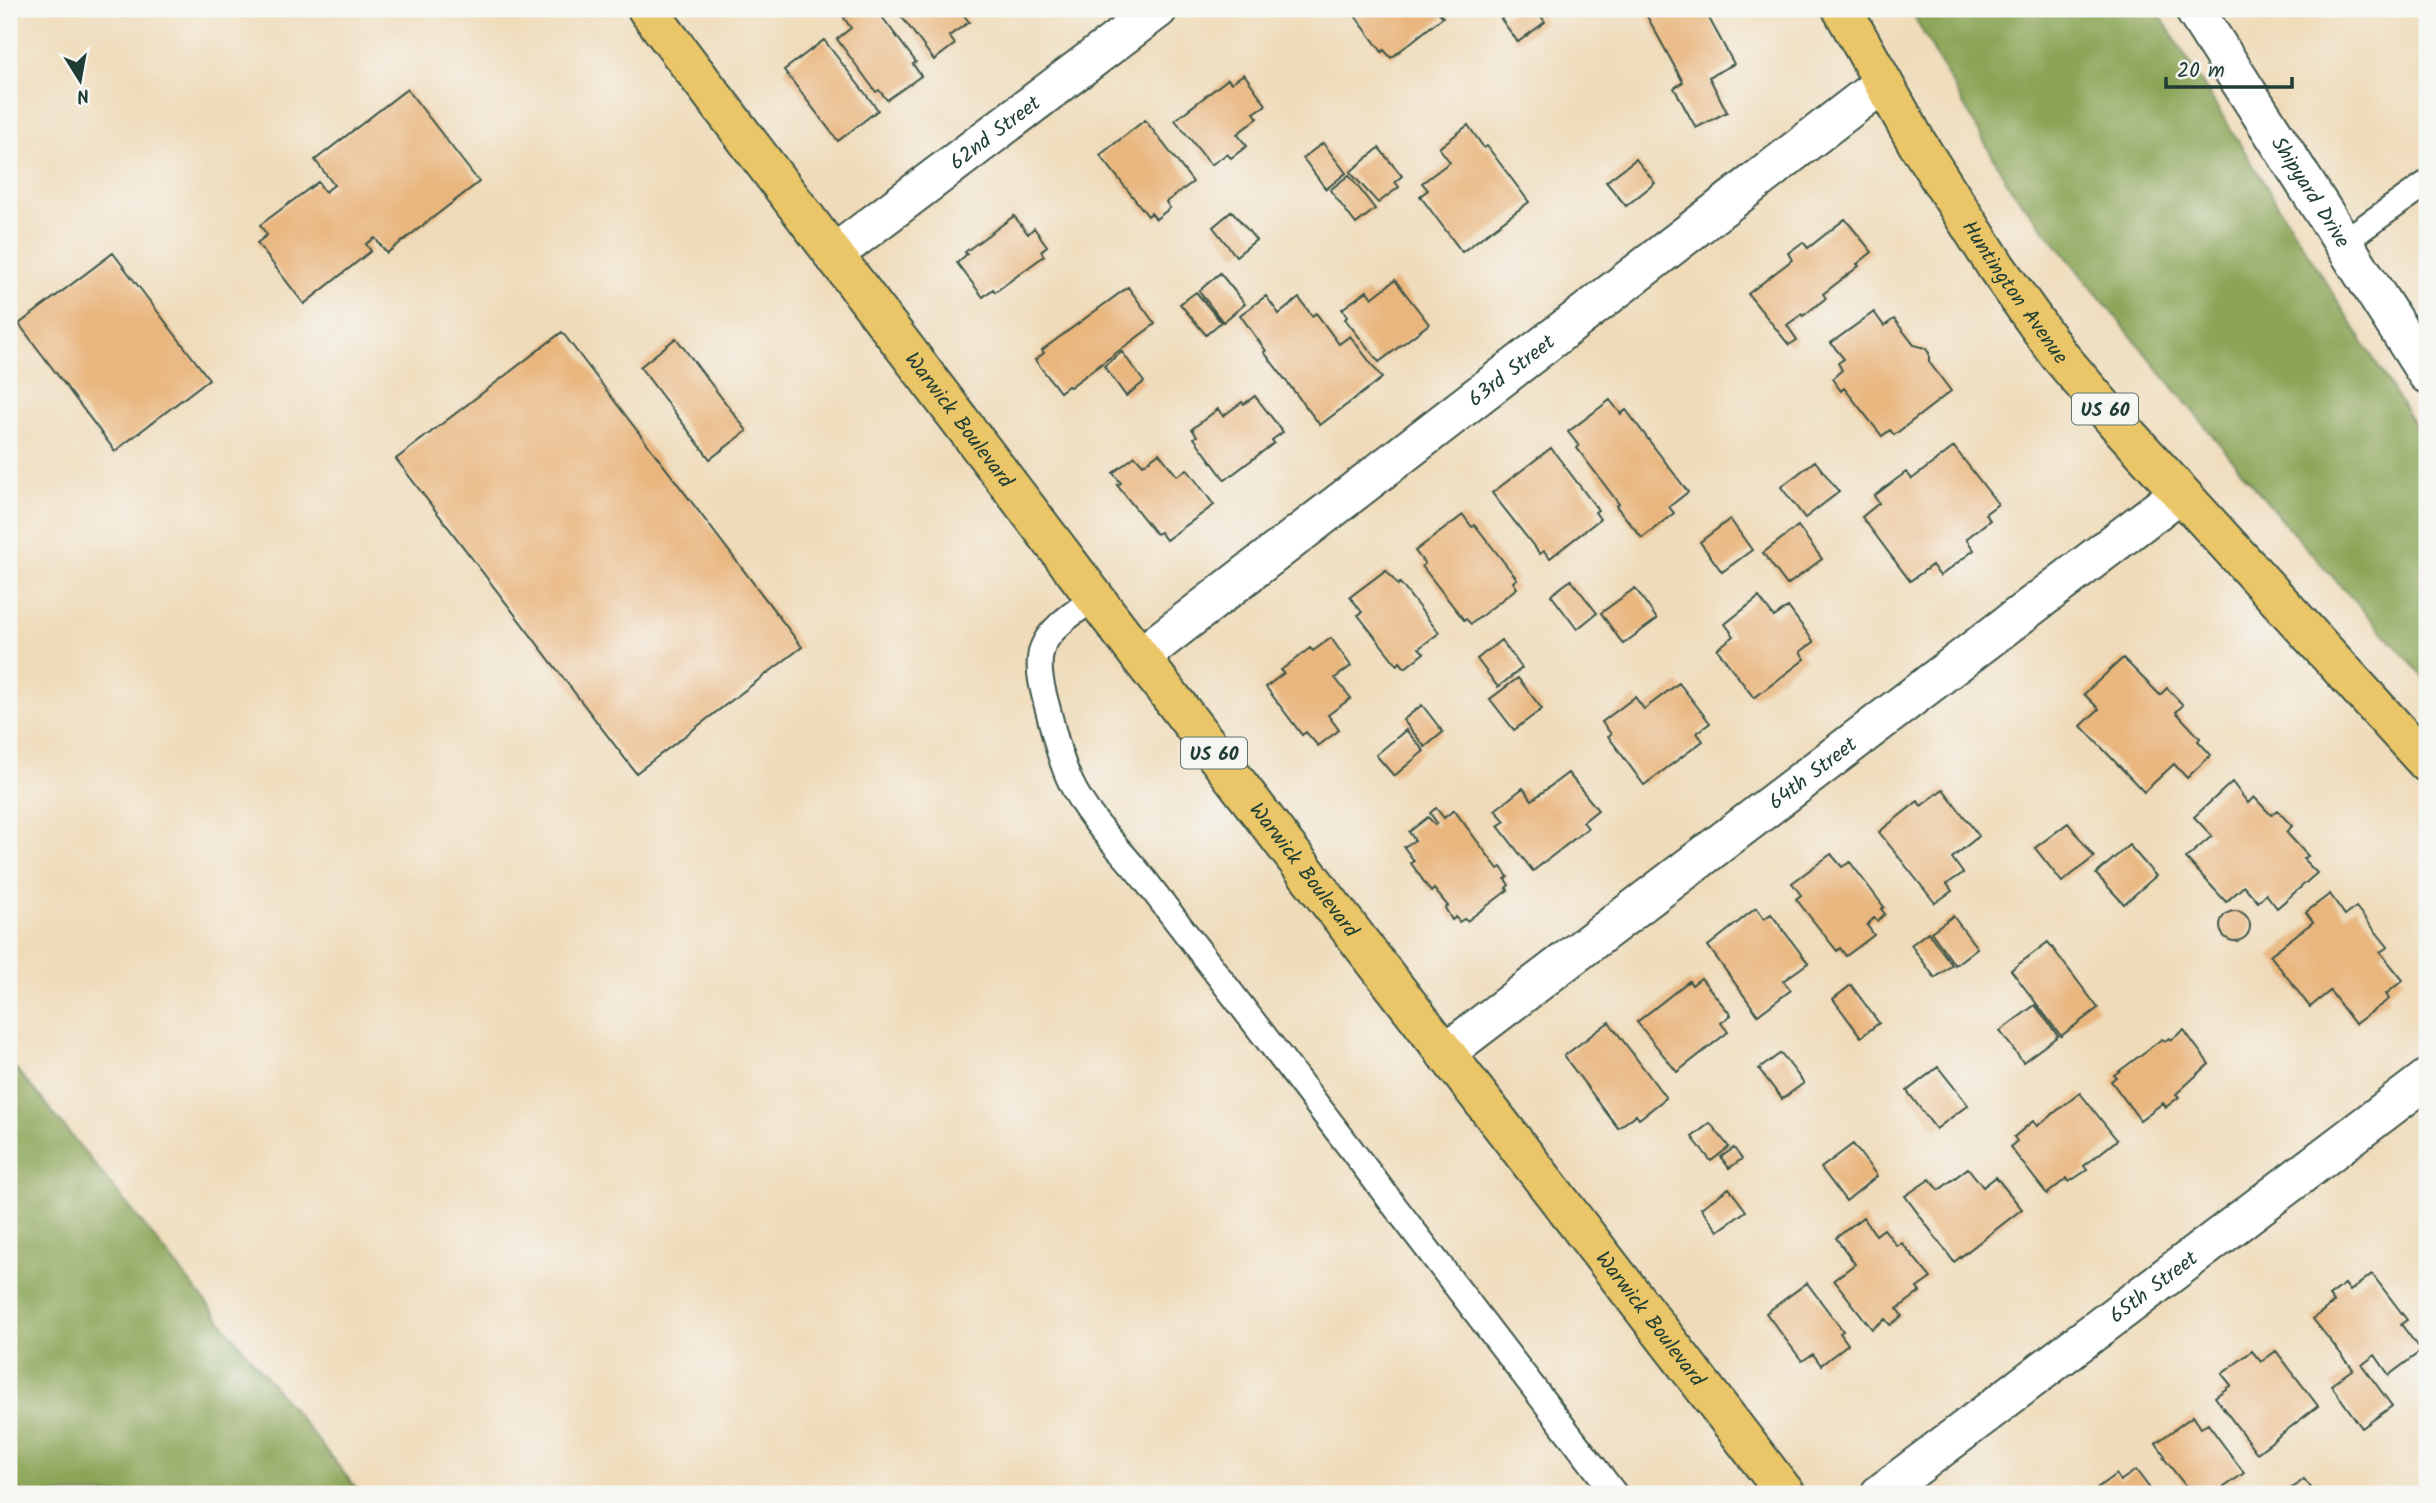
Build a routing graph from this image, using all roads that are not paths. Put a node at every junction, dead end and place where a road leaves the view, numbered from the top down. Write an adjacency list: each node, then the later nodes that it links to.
1 (647, 9): 8 (main road, Warwick Boulevard / US 60)
2 (1158, 9): 8 (street, 62nd Street)
3 (1842, 9): 5 (main road, Huntington Avenue / US 60)
4 (2194, 9): 7 (street, Shipyard Drive)
5 (1883, 83): 10 (main road, Huntington Avenue / US 60); 12 (street, 63rd Street)
6 (2427, 183): 7 (lane)
7 (2343, 242): 9 (street, Shipyard Drive)
8 (833, 255): 11 (main road, Warwick Boulevard / US 60)
9 (2427, 374)
10 (2180, 493): 13 (main road, Huntington Avenue / US 60); 14 (street, 64th Street)
11 (1095, 597): 12 (main road, Warwick Boulevard / US 60); 16 (lane)
12 (1140, 657): 14 (main road, Warwick Boulevard / US 60)
13 (2427, 763)
14 (1445, 1053): 17 (main road, Warwick Boulevard / US 60)
15 (2427, 1079): 18 (street, 65th Street)
16 (1615, 1494)
17 (1786, 1494)
18 (1880, 1494)

